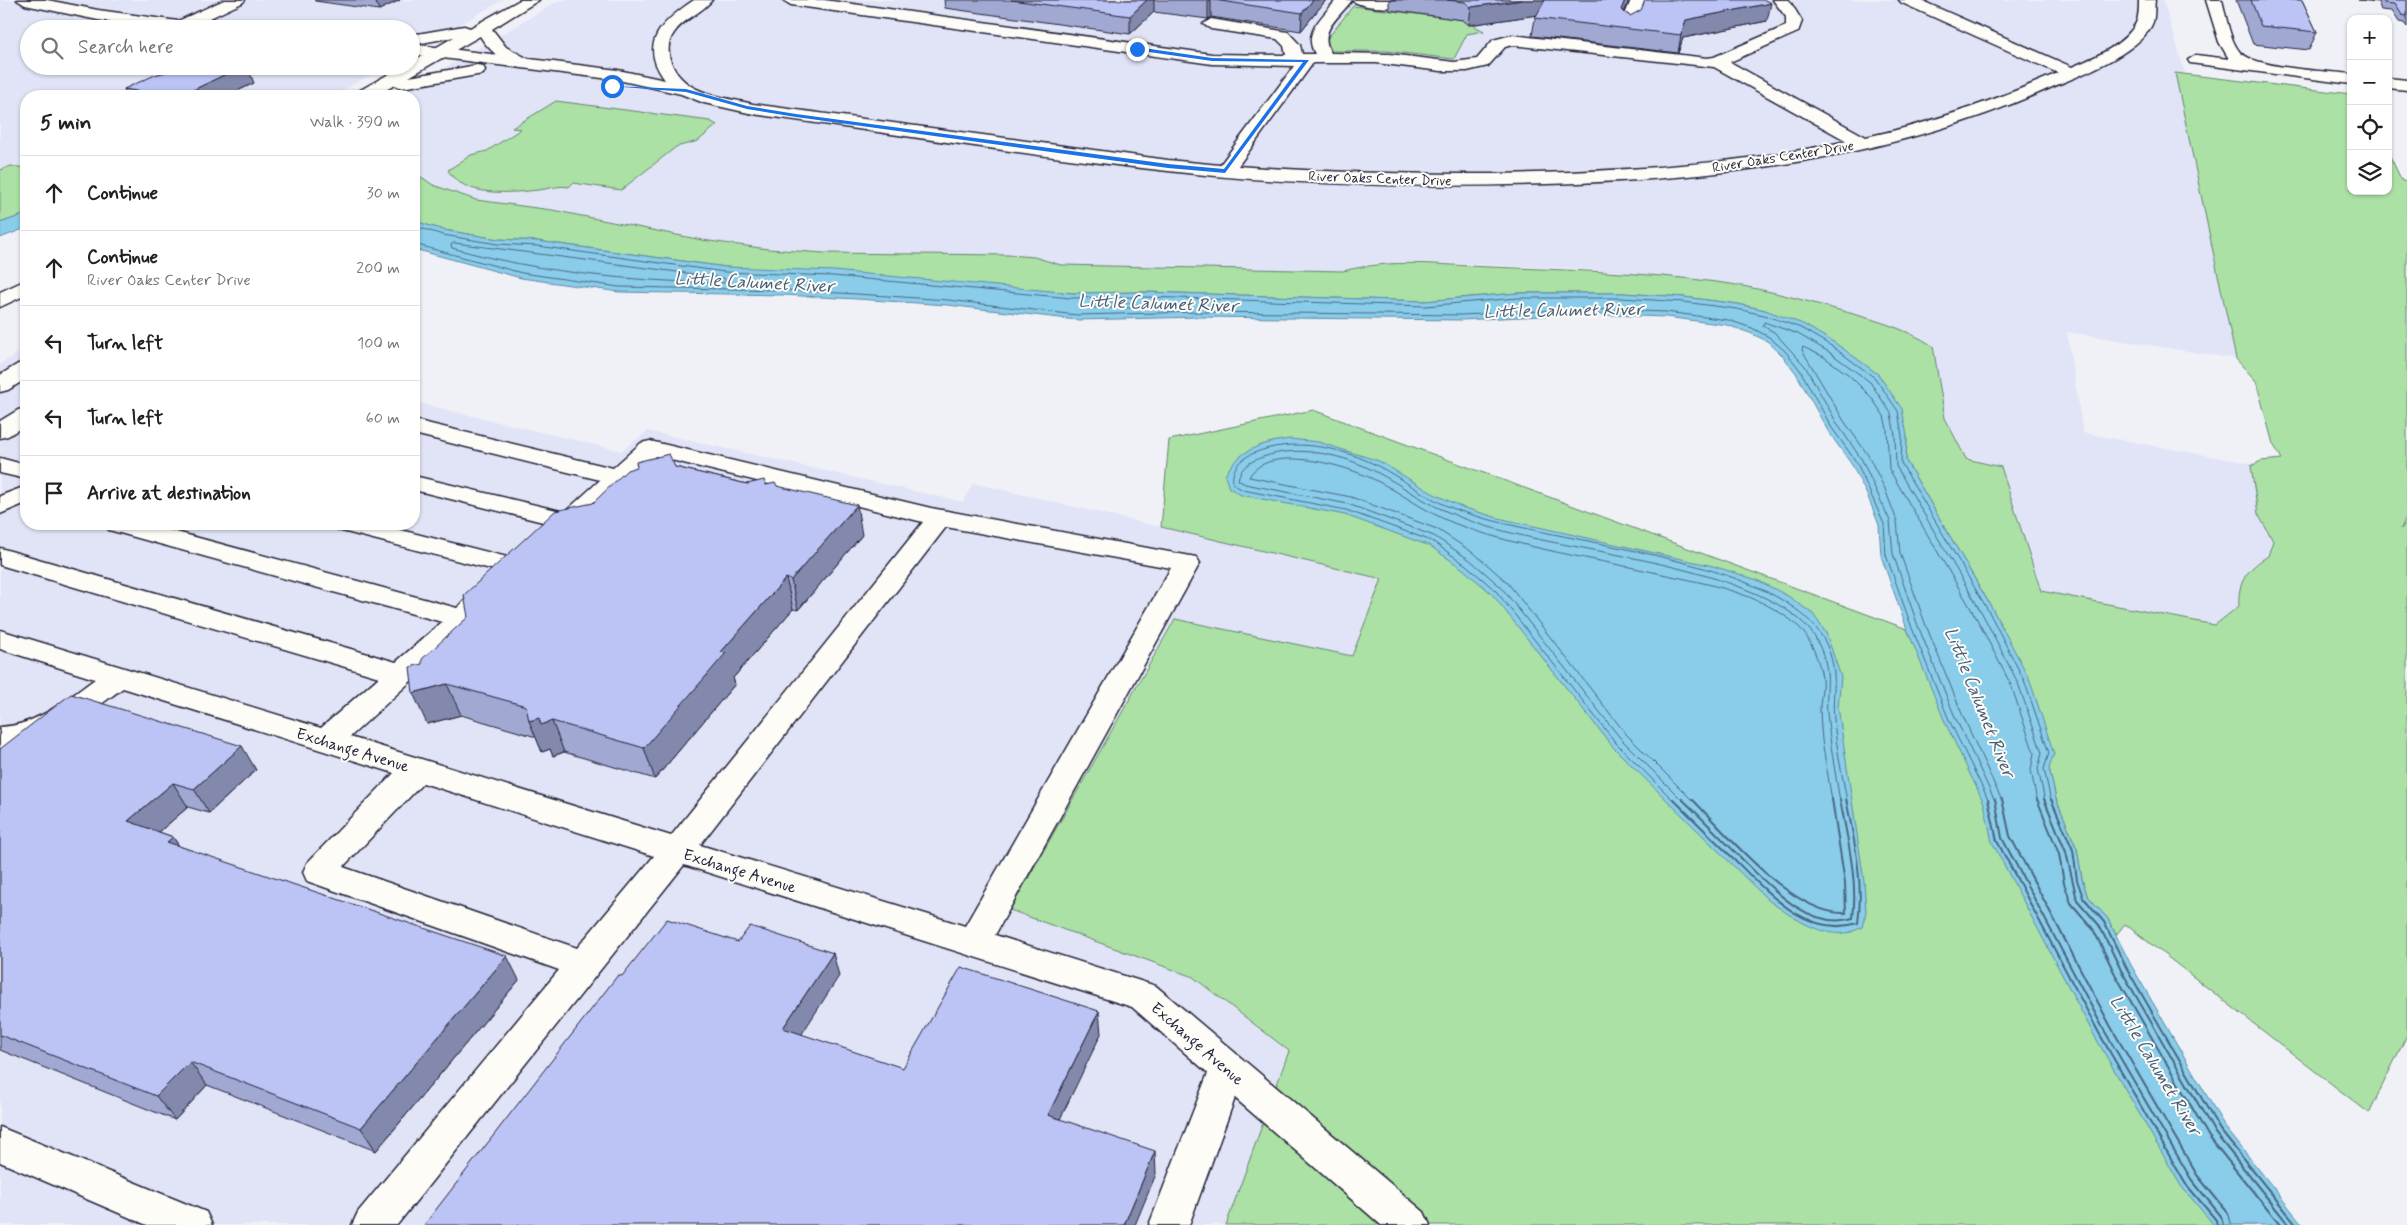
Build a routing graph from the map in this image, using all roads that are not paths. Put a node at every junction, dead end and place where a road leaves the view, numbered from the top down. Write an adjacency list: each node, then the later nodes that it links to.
1 (25, 0): 17 (street)
2 (237, 0): 18 (street)
3 (531, 0): 20 (street)
4 (704, 0): 39 (street, River Oaks Center Drive)
5 (791, 0): 16 (street)
6 (918, 0): 16 (street)
7 (1344, 0): 25 (street)
8 (1360, 0): 15 (street)
9 (1639, 0): 21 (street)
10 (1907, 0): 32 (street)
11 (2214, 0): 29 (street)
12 (1761, 1): 13 (street)
13 (1781, 1): 30 (street)
14 (2142, 1): 32 (street, River Oaks Center Drive)
15 (1394, 4)
16 (898, 15): 28 (street)
17 (132, 20)
18 (195, 20)
19 (1211, 24): 28 (street)
20 (483, 27): 22 (street); 24 (street); 31 (street)
21 (1628, 27)
22 (420, 38)
23 (420, 51): 24 (street)
24 (439, 53): 27 (street); 31 (street)
25 (1326, 59): 28 (street); 30 (street)
26 (2196, 60): 29 (street)
27 (420, 61)
28 (1301, 61): 41 (street)
29 (2269, 61): 34 (street)
30 (1717, 62): 40 (street)
31 (526, 64): 39 (street)
32 (2072, 73): 40 (street, River Oaks Center Drive)
33 (397, 75): 37 (street)
34 (2347, 78)
35 (2392, 83): 36 (street)
36 (2407, 85)
37 (373, 90)
38 (378, 90): 39 (street)
39 (686, 90): 41 (street, River Oaks Center Drive)
40 (1863, 143): 41 (street, River Oaks Center Drive)
41 (1225, 171)
42 (20, 289): 43 (street)
43 (0, 301)
44 (20, 373): 45 (street)
45 (0, 385)
46 (20, 419): 48 (street)
47 (420, 428): 49 (street)
48 (0, 431)
49 (619, 476): 51 (street); 52 (street)
50 (420, 484): 52 (street)
51 (939, 518): 64 (street); 65 (street)
52 (570, 521): 55 (street)
53 (140, 530): 57 (street)
54 (385, 530): 55 (street)
55 (533, 554): 57 (street)
56 (0, 556): 59 (street)
57 (462, 618): 59 (street)
58 (0, 639): 60 (street, Exchange Avenue)
59 (401, 673): 62 (street)
60 (119, 676): 61 (street); 62 (street, Exchange Avenue)
61 (0, 738)
62 (326, 741): 63 (street, Exchange Avenue)
63 (417, 769): 64 (street, Exchange Avenue); 66 (street)
64 (677, 851): 65 (street, Exchange Avenue); 66 (street)
65 (973, 943): 67 (street, Exchange Avenue)
66 (584, 965): 70 (street)
67 (1228, 1068): 71 (street); 72 (street, Exchange Avenue)
68 (0, 1144): 69 (street)
69 (192, 1225)
70 (372, 1225)
71 (1169, 1225)
72 (1410, 1225)

